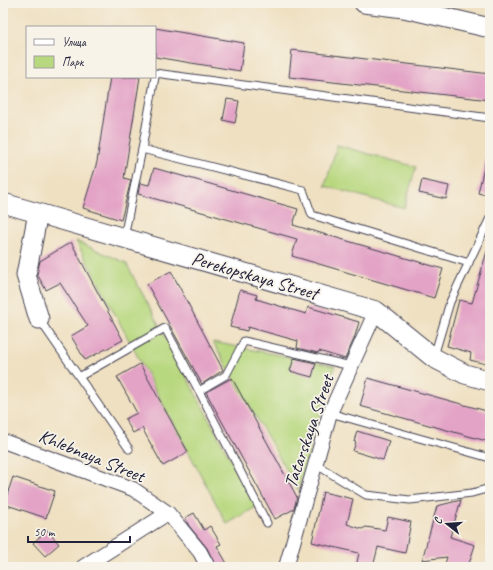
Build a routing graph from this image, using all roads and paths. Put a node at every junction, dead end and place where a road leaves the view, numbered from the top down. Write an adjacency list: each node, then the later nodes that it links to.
1 (364, 3): 2 (main road)
2 (490, 28)
3 (156, 73): 5 (lane)
4 (155, 78): 6 (lane)
5 (490, 118)
6 (142, 149): 10 (lane); 11 (lane)
7 (3, 203): 8 (main road, Perekopskaya Street)
8 (38, 213): 10 (main road, Perekopskaya Street); 13 (main road)
9 (490, 218): 11 (lane)
10 (124, 238): 12 (main road, Perekopskaya Street)
11 (469, 263): 14 (lane)
12 (376, 311): 14 (main road, Perekopskaya Street); 15 (street, Tatarskaya Street)
13 (39, 319): 16 (lane)
14 (434, 358): 17 (main road, Perekopskaya Street)
15 (351, 366): 18 (lane); 19 (street, Tatarskaya Street)
16 (79, 377): 18 (lane); 21 (lane)
17 (490, 381)
18 (199, 391): 26 (lane)
19 (330, 413): 22 (lane); 23 (street, Tatarskaya Street)
20 (3, 441): 25 (street, Khlebnaya Street)
21 (129, 449)
22 (490, 458)
23 (315, 464): 24 (lane); 29 (street, Tatarskaya Street)
24 (490, 488)
25 (168, 513): 27 (street); 28 (street, Khlebnaya Street)
26 (267, 523)
27 (83, 567)
28 (208, 567)
29 (286, 567)

